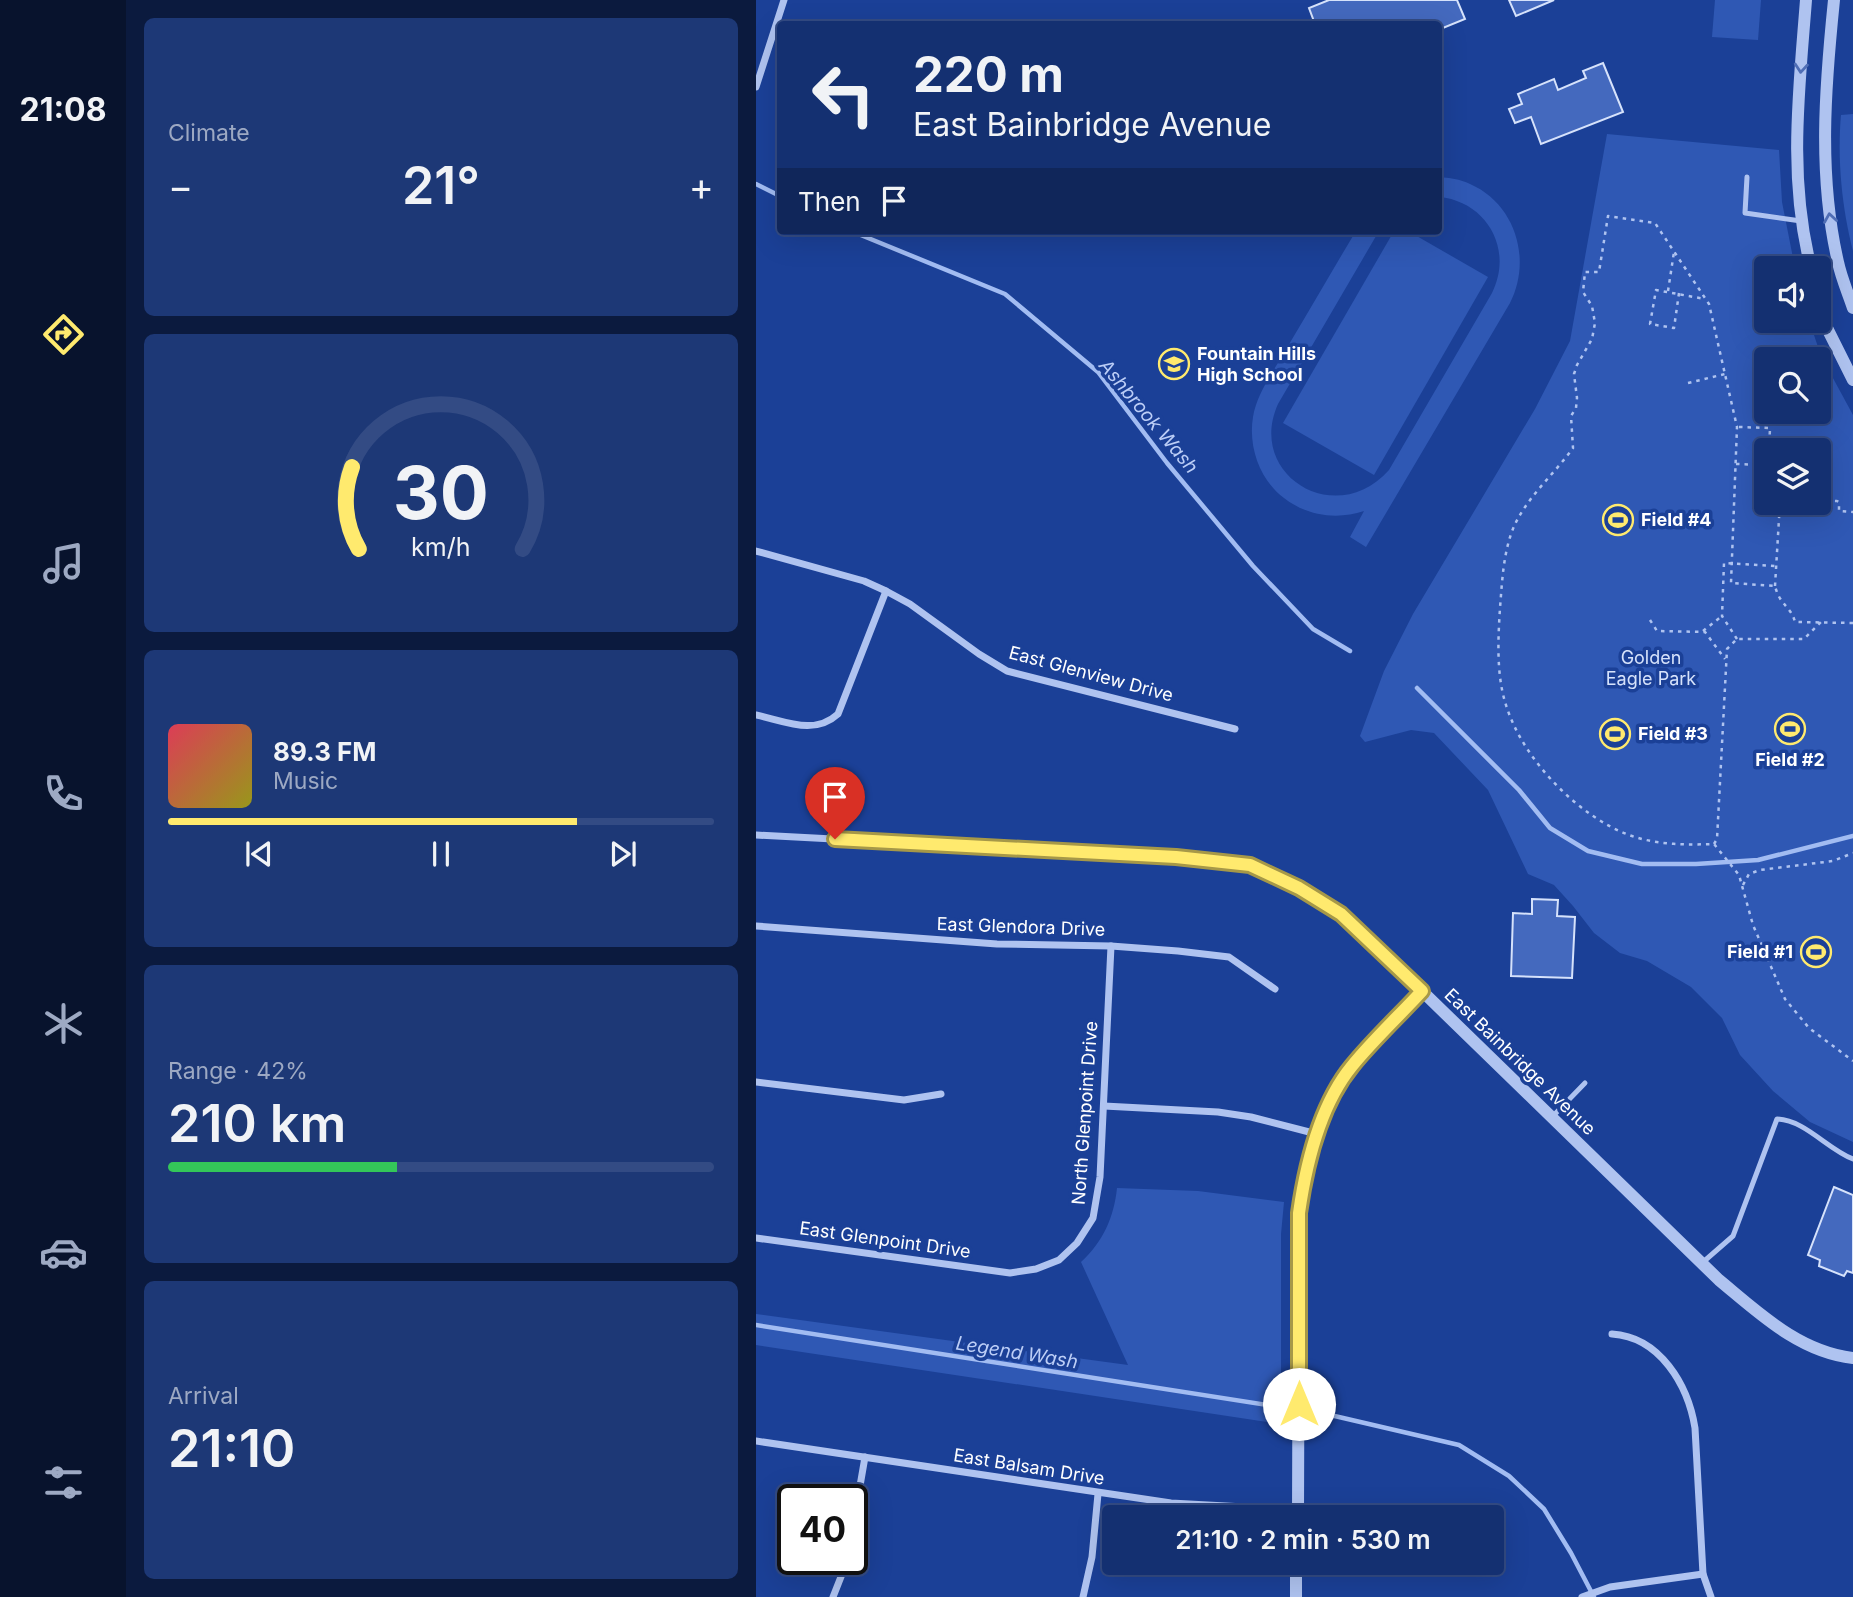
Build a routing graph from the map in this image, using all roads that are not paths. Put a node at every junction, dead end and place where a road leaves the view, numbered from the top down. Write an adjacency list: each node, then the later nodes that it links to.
1 (784, 0): 4 (street)
2 (1806, 0): 8 (street, one-way to 8)
3 (1834, 0): 10 (street, one-way to 3)
4 (777, 21)
5 (777, 22): 6 (street)
6 (756, 87)
7 (1747, 177): 8 (lane)
8 (1801, 221): 9 (street)
9 (1808, 256)
10 (1853, 308)
11 (1829, 333): 12 (street)
12 (1853, 380)
13 (756, 551): 14 (street, East Glenview Drive)
14 (886, 591): 15 (street); 16 (street, East Glenview Drive)
15 (756, 715)
16 (1235, 729)
17 (756, 835): 21 (street, East Bainbridge Avenue)
18 (756, 926): 19 (street, East Glendora Drive)
19 (1111, 946): 20 (street, East Glendora Drive); 25 (street, North Glenpoint Drive)
20 (1275, 989)
21 (1422, 991): 26 (street, East Bainbridge Avenue); 27 (street)
22 (756, 1082): 24 (street)
23 (1585, 1083): 26 (lane)
24 (941, 1094)
25 (1104, 1106): 27 (street); 31 (street, North Glenpoint Drive)
26 (1552, 1118): 30 (street, East Bainbridge Avenue)
27 (1318, 1135): 39 (street)
28 (1853, 1159): 30 (lane)
29 (756, 1238): 31 (street, East Glenpoint Drive)
30 (1702, 1263): 33 (street, East Bainbridge Avenue)
31 (1010, 1273)
32 (1612, 1334): 40 (street)
33 (1853, 1358)
34 (756, 1441): 35 (street, East Balsam Drive)
35 (864, 1457): 36 (street); 37 (street, East Balsam Drive)
36 (860, 1484)
37 (1098, 1494): 38 (street, East Balsam Drive); 44 (street)
38 (1196, 1505)
39 (1298, 1505)
40 (1703, 1574): 46 (street); 47 (street)
41 (842, 1575): 43 (street)
42 (1296, 1575): 45 (street)
43 (834, 1597)
44 (1083, 1597)
45 (1296, 1597)
46 (1582, 1597)
47 (1711, 1597)

